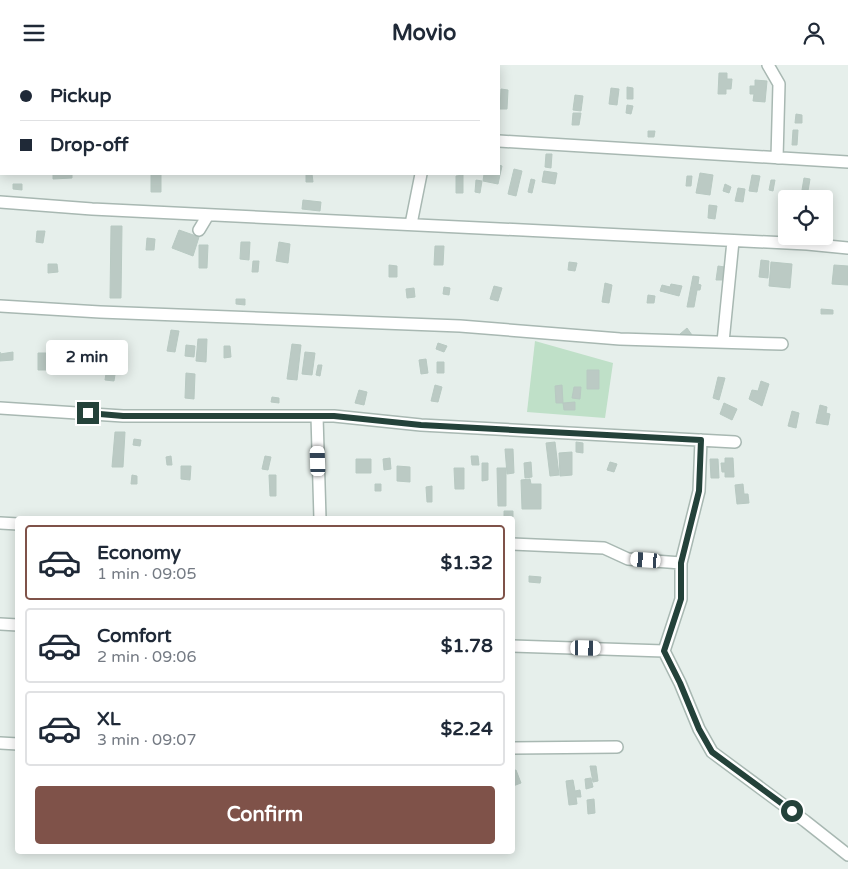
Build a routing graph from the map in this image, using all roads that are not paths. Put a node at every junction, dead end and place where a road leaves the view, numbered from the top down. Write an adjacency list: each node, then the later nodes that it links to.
1 (768, 65): 3 (street)
2 (500, 141): 3 (street)
3 (777, 159): 4 (street)
4 (848, 162)
5 (422, 175): 8 (street)
6 (0, 202): 7 (street)
7 (208, 215): 8 (street); 9 (street)
8 (412, 224): 10 (street)
9 (199, 230)
10 (733, 241): 11 (street); 13 (street)
11 (848, 248)
12 (0, 306): 13 (street)
13 (723, 342): 14 (street)
14 (782, 344)
15 (0, 407): 16 (street)
16 (317, 416): 17 (street); 19 (street)
17 (701, 440): 18 (street); 23 (street)
18 (735, 442)
19 (320, 516)
20 (0, 523): 21 (street)
21 (15, 524)
22 (515, 544): 23 (street)
23 (681, 563): 27 (street)
24 (0, 624): 25 (street)
25 (15, 625)
26 (515, 646): 27 (street)
27 (664, 651): 32 (street)
28 (0, 743): 29 (street)
29 (15, 744)
30 (617, 747): 31 (street)
31 (515, 748)
32 (848, 855)

